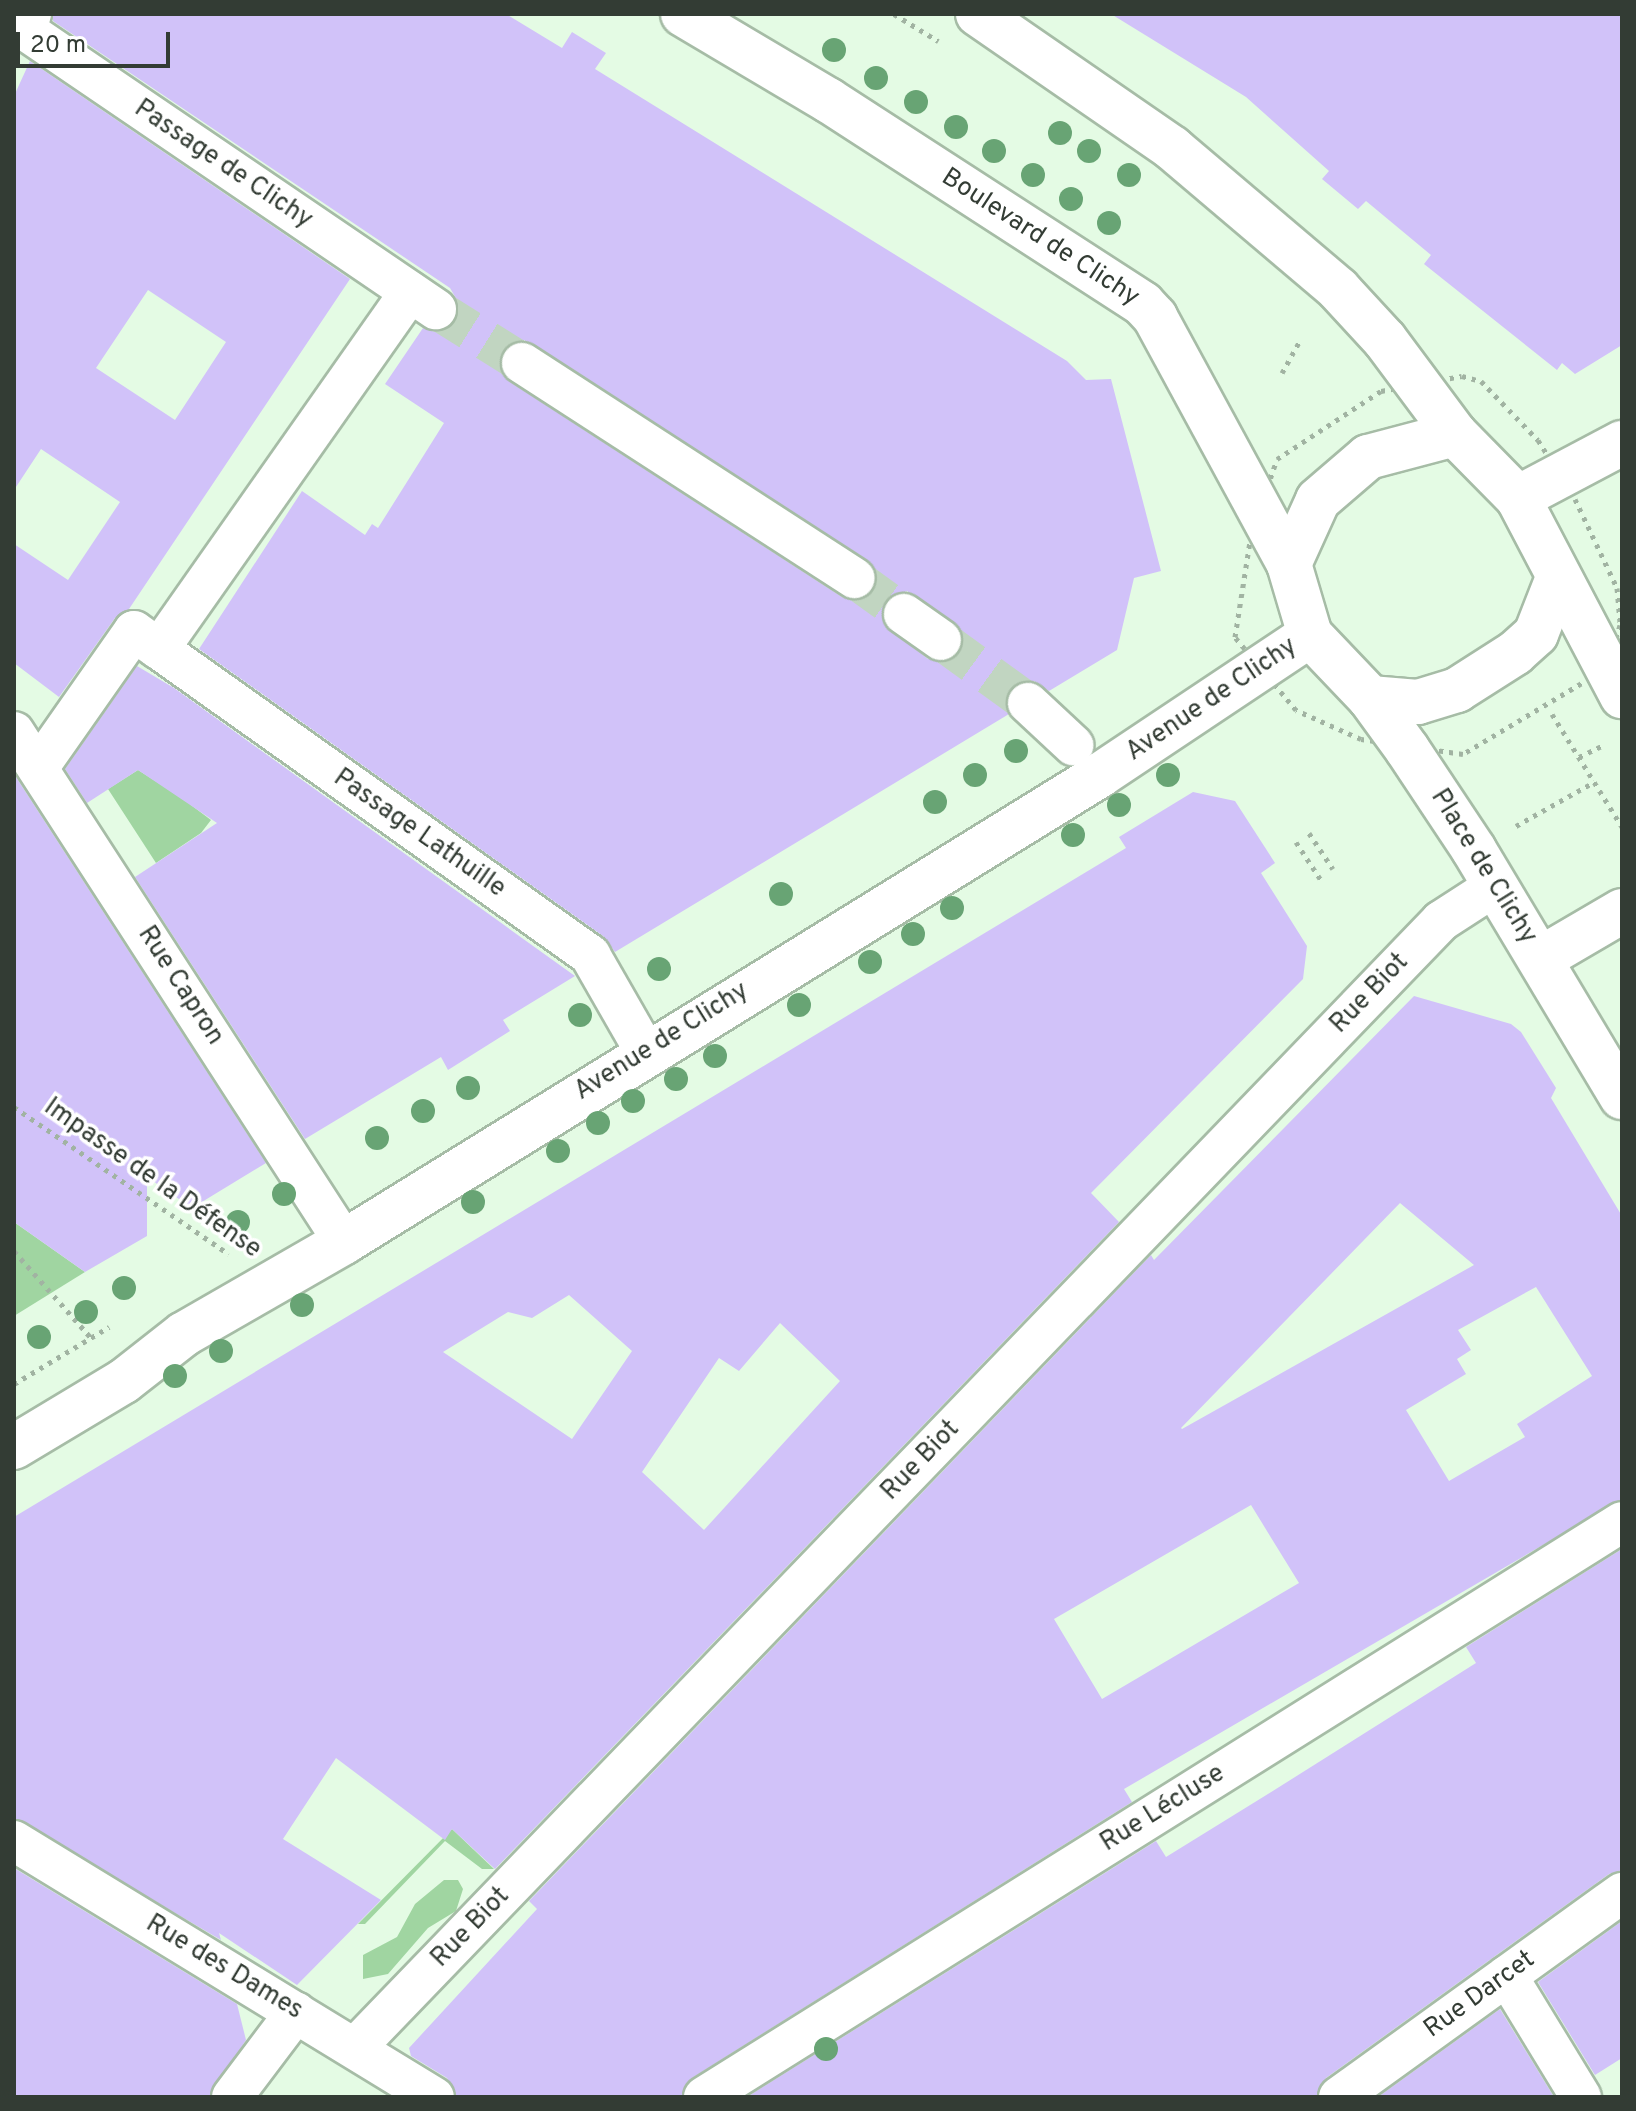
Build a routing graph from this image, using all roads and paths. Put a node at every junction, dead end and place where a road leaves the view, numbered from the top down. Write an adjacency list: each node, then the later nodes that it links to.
1 (31, 14): 19 (street, Passage de Clichy)
2 (683, 14): 12 (main road, Boulevard de Clichy)
3 (978, 14): 8 (main road)
4 (1301, 339): 6 (path)
5 (522, 363): 13 (street)
6 (1282, 373)
7 (1462, 376): 9 (path)
8 (1455, 434): 11 (main road); 12 (main road)
9 (1538, 440)
10 (1622, 443): 11 (main road)
11 (1518, 498): 14 (main road)
12 (1269, 565): 16 (main road, Place de Clichy); 17 (path)
13 (854, 578)
14 (1558, 578): 20 (main road); 22 (main road)
15 (904, 614): 18 (street)
16 (1310, 635): 22 (main road, Place de Clichy); 41 (main road, Avenue de Clichy)
17 (1235, 637)
18 (941, 640)
19 (159, 649): 30 (street, Passage Lathuille); 41 (street, Passage Lathuille)
20 (1617, 676)
21 (1565, 689): 28 (path, Place de Clichy)
22 (1370, 698): 38 (main road, Place de Clichy)
23 (1028, 703): 26 (street)
24 (1552, 714): 29 (path)
25 (14, 732): 30 (street, Rue Capron)
26 (1073, 745)
27 (1604, 745): 29 (path)
28 (1463, 754)
29 (1579, 757): 31 (path)
30 (38, 768): 44 (street, Rue Capron)
31 (1594, 782): 32 (path); 33 (path)
32 (1622, 827)
33 (1505, 832)
34 (1309, 833): 36 (path)
35 (1296, 842): 37 (path)
36 (1333, 869)
37 (1321, 880)
38 (1495, 886): 40 (main road, Place de Clichy); 54 (street, Rue Biot)
39 (1622, 911): 40 (main road, Place de Clichy)
40 (1540, 959): 42 (main road)
41 (645, 1051): 44 (main road, Avenue de Clichy)
42 (1622, 1097)
43 (14, 1107): 46 (path, Impasse de la Défense)
44 (344, 1242): 46 (main road, Avenue de Clichy)
45 (14, 1251): 47 (path)
46 (267, 1285): 47 (main road, Avenue de Clichy)
47 (124, 1381): 48 (main road, Avenue de Clichy)
48 (14, 1447)
49 (1622, 1522): 57 (street, Rue Lécluse)
50 (14, 1841): 53 (street, Rue des Dames)
51 (1622, 1893): 52 (street, Rue Darcet)
52 (1507, 1976): 58 (street, Rue Darcet); 59 (street)
53 (296, 2012): 54 (street, Rue des Dames); 55 (street)
54 (355, 2048): 56 (street, Rue des Dames)
55 (232, 2097)
56 (434, 2097)
57 (704, 2097)
58 (1339, 2097)
59 (1581, 2097)

